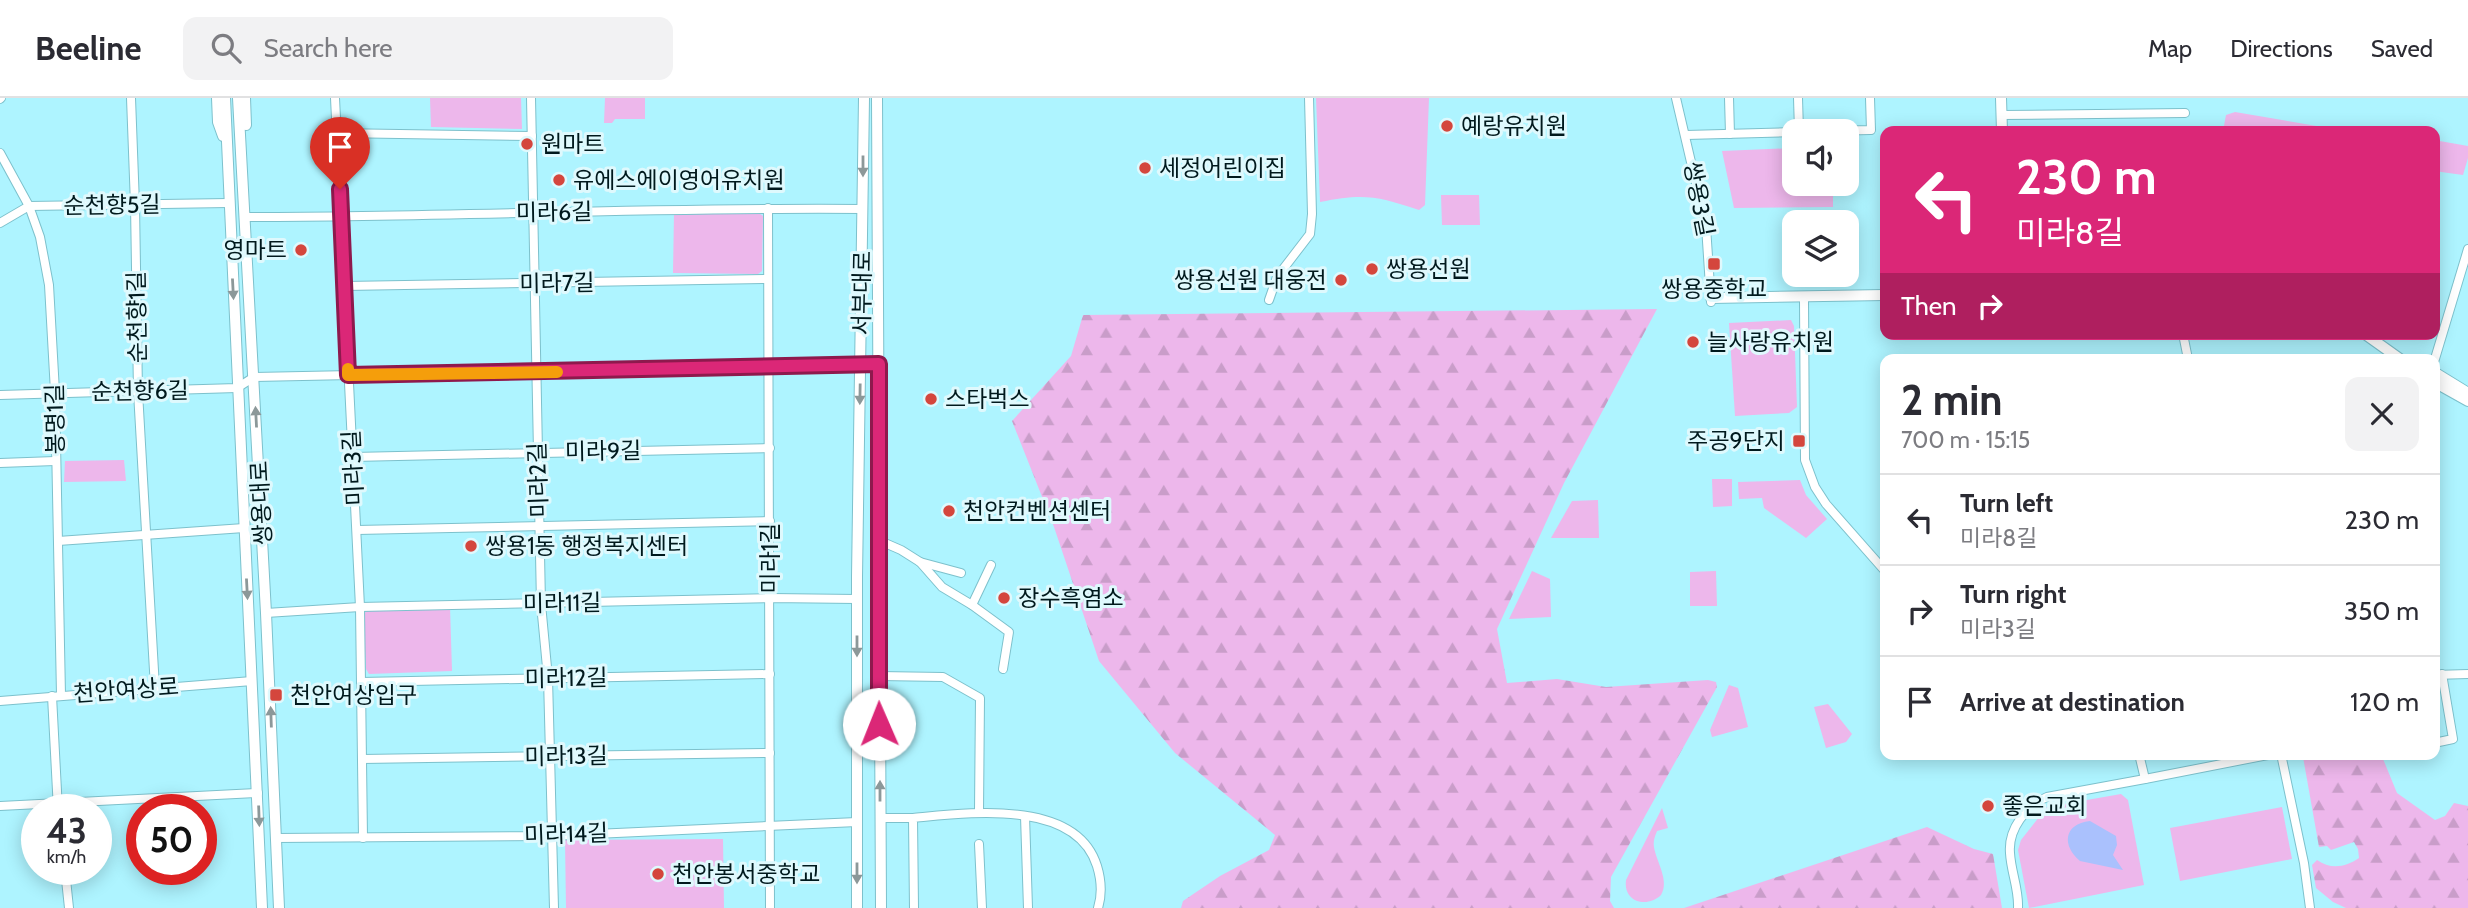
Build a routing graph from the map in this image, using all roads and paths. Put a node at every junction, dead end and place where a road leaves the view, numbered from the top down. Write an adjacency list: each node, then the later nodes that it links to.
1 (131, 98): 30 (street, 순천향1길)
2 (216, 98): 26 (main road)
3 (225, 98): 26 (main road, 쌍용대로)
4 (238, 98): 28 (main road, 쌍용대로)
5 (245, 98): 28 (main road)
6 (335, 98): 22 (street, 미라3길)
7 (531, 98): 25 (street, 미라2길)
8 (864, 98): 33 (main road, 서부대로, one-way to 33)
9 (877, 98): 53 (main road, 서부대로)
10 (1309, 98): 44 (street)
11 (1676, 98): 24 (street, 쌍용3길)
12 (1729, 98): 23 (street)
13 (1798, 98): 18 (street)
14 (1870, 98): 20 (street)
15 (2001, 98): 17 (main road)
16 (2185, 113): 17 (street)
17 (2002, 115): 19 (main road)
18 (1799, 119)
19 (2002, 126)
20 (1859, 130)
21 (1782, 132): 23 (street)
22 (336, 133): 25 (street); 36 (street, 미라3길)
23 (1730, 134): 24 (street)
24 (1686, 135): 45 (street, 쌍용3길)
25 (532, 136): 34 (street, 미라2길)
26 (226, 145): 29 (main road, 쌍용대로)
27 (0, 153): 31 (street, 봉명1길)
28 (241, 166): 35 (main road, 쌍용대로)
29 (229, 203): 30 (street, 순천향5길); 60 (main road, 쌍용대로, one-way to 60)
30 (135, 205): 31 (street, 순천향5길); 62 (street, 순천향1길)
31 (29, 206): 37 (street, 순천향5길); 61 (street, 봉명1길)
32 (768, 208): 33 (street, 미라6길); 34 (street, 미라6길); 39 (street, 미라1길)
33 (863, 209): 52 (main road, 서부대로)
34 (532, 213): 36 (street, 미라6길); 40 (street, 미라2길)
35 (244, 217): 36 (street, 미라6길); 58 (main road, 쌍용대로)
36 (342, 217): 41 (street, 미라3길)
37 (0, 223)
38 (2468, 249): 51 (street)
39 (768, 279): 40 (street, 미라7길); 54 (street, 미라1길)
40 (534, 283): 41 (street, 미라7길); 55 (street, 미라2길)
41 (345, 286): 56 (street, 미라3길)
42 (1880, 297): 45 (main road)
43 (1880, 297): 46 (main road)
44 (1269, 300)
45 (1711, 300): 46 (main road)
46 (1804, 301): 80 (street)
47 (2373, 340): 49 (main road)
48 (2385, 340): 50 (main road)
49 (2393, 354)
50 (2404, 354)
51 (2436, 354)
52 (860, 364): 53 (street); 54 (street); 83 (main road, 서부대로, one-way to 83)
53 (879, 364): 76 (main road, 서부대로)
54 (768, 368): 55 (street); 66 (street, 미라1길)
55 (535, 372): 56 (street); 67 (street, 미라2길)
56 (348, 375): 58 (street); 68 (street, 미라3길)
57 (2440, 376): 63 (main road)
58 (254, 377): 60 (street); 87 (main road, 쌍용대로, one-way to 58)
59 (2440, 385): 65 (main road)
60 (237, 387): 62 (street, 순천향6길); 73 (main road, 쌍용대로)
61 (55, 392): 62 (street, 순천향6길); 64 (street, 순천향6길); 69 (street, 봉명1길)
62 (138, 392): 75 (street, 순천향1길)
63 (2468, 393)
64 (0, 395)
65 (2468, 401)
66 (770, 448): 67 (street, 미라9길); 71 (street, 미라1길)
67 (537, 453): 68 (street, 미라9길); 72 (street, 미라2길)
68 (353, 457): 74 (street, 미라3길)
69 (55, 461): 70 (street); 77 (street, 봉명1길)
70 (0, 463)
71 (770, 522): 72 (street); 82 (street, 미라1길)
72 (539, 526): 74 (street); 84 (street, 미라2길)
73 (244, 528): 75 (street, 쌍용대로); 94 (main road, 쌍용대로, one-way to 94)
74 (357, 530): 86 (street, 미라3길)
75 (147, 536): 77 (street); 97 (street, 순천향1길)
76 (878, 540): 78 (street); 92 (main road, 서부대로)
77 (58, 541): 98 (street, 봉명1길)
78 (920, 562): 81 (street); 85 (street)
79 (991, 565): 85 (street)
80 (1880, 565)
81 (961, 573)
82 (770, 598): 83 (street, 미라11길); 84 (street, 미라11길); 89 (street, 미라1길)
83 (857, 599): 117 (main road, 서부대로, one-way to 117)
84 (541, 604): 86 (street, 미라11길); 93 (street, 미라2길)
85 (972, 605): 88 (street)
86 (360, 607): 87 (street, 미라11길); 95 (street, 미라3길)
87 (266, 613): 120 (main road, 쌍용대로, one-way to 87)
88 (1003, 669)
89 (770, 674): 93 (street, 미라12길); 101 (street, 미라1길)
90 (2468, 674): 91 (street)
91 (2440, 675)
92 (879, 677): 113 (street); 115 (main road, 서부대로, one-way to 92)
93 (548, 678): 95 (street, 미라12길); 102 (street, 미라2길)
94 (252, 681): 97 (street, 천안여상로); 108 (main road, 쌍용대로)
95 (361, 682): 103 (street, 미라3길)
96 (2440, 684): 100 (street)
97 (155, 688): 98 (street, 천안여상로)
98 (57, 695): 99 (street, 천안여상로); 109 (street, 봉명1길)
99 (0, 701)
100 (2440, 742)
101 (770, 753): 102 (street, 미라13길); 118 (street, 미라1길)
102 (550, 756): 103 (street, 미라13길); 119 (street, 미라2길)
103 (362, 759): 121 (street, 미라3길)
104 (2140, 760): 107 (street)
105 (2242, 760): 107 (street)
106 (2282, 760): 136 (street)
107 (2145, 779): 135 (street)
108 (258, 793): 110 (street); 125 (main road, 쌍용대로, one-way to 125)
109 (57, 794)
110 (112, 802)
111 (0, 806): 112 (street)
112 (21, 806)
113 (979, 811): 114 (street); 116 (street)
114 (1025, 816): 133 (street); 134 (street)
115 (880, 818): 116 (street); 130 (main road, 서부대로)
116 (913, 818): 131 (street)
117 (857, 822): 118 (street, 미라14길); 129 (main road, 서부대로, one-way to 129)
118 (770, 826): 119 (street, 미라14길); 128 (street, 미라1길)
119 (551, 836): 121 (street, 미라14길); 127 (street, 미라2길)
120 (276, 838): 121 (street, 미라14길); 126 (main road, 쌍용대로)
121 (363, 838)
122 (979, 844): 132 (street)
123 (67, 885): 124 (street)
124 (69, 908)
125 (262, 908)
126 (279, 908)
127 (554, 908)
128 (770, 908)
129 (857, 908)
130 (881, 908)
131 (914, 908)
132 (982, 908)
133 (1028, 908)
134 (1098, 908)
135 (2018, 908)
136 (2310, 908)

